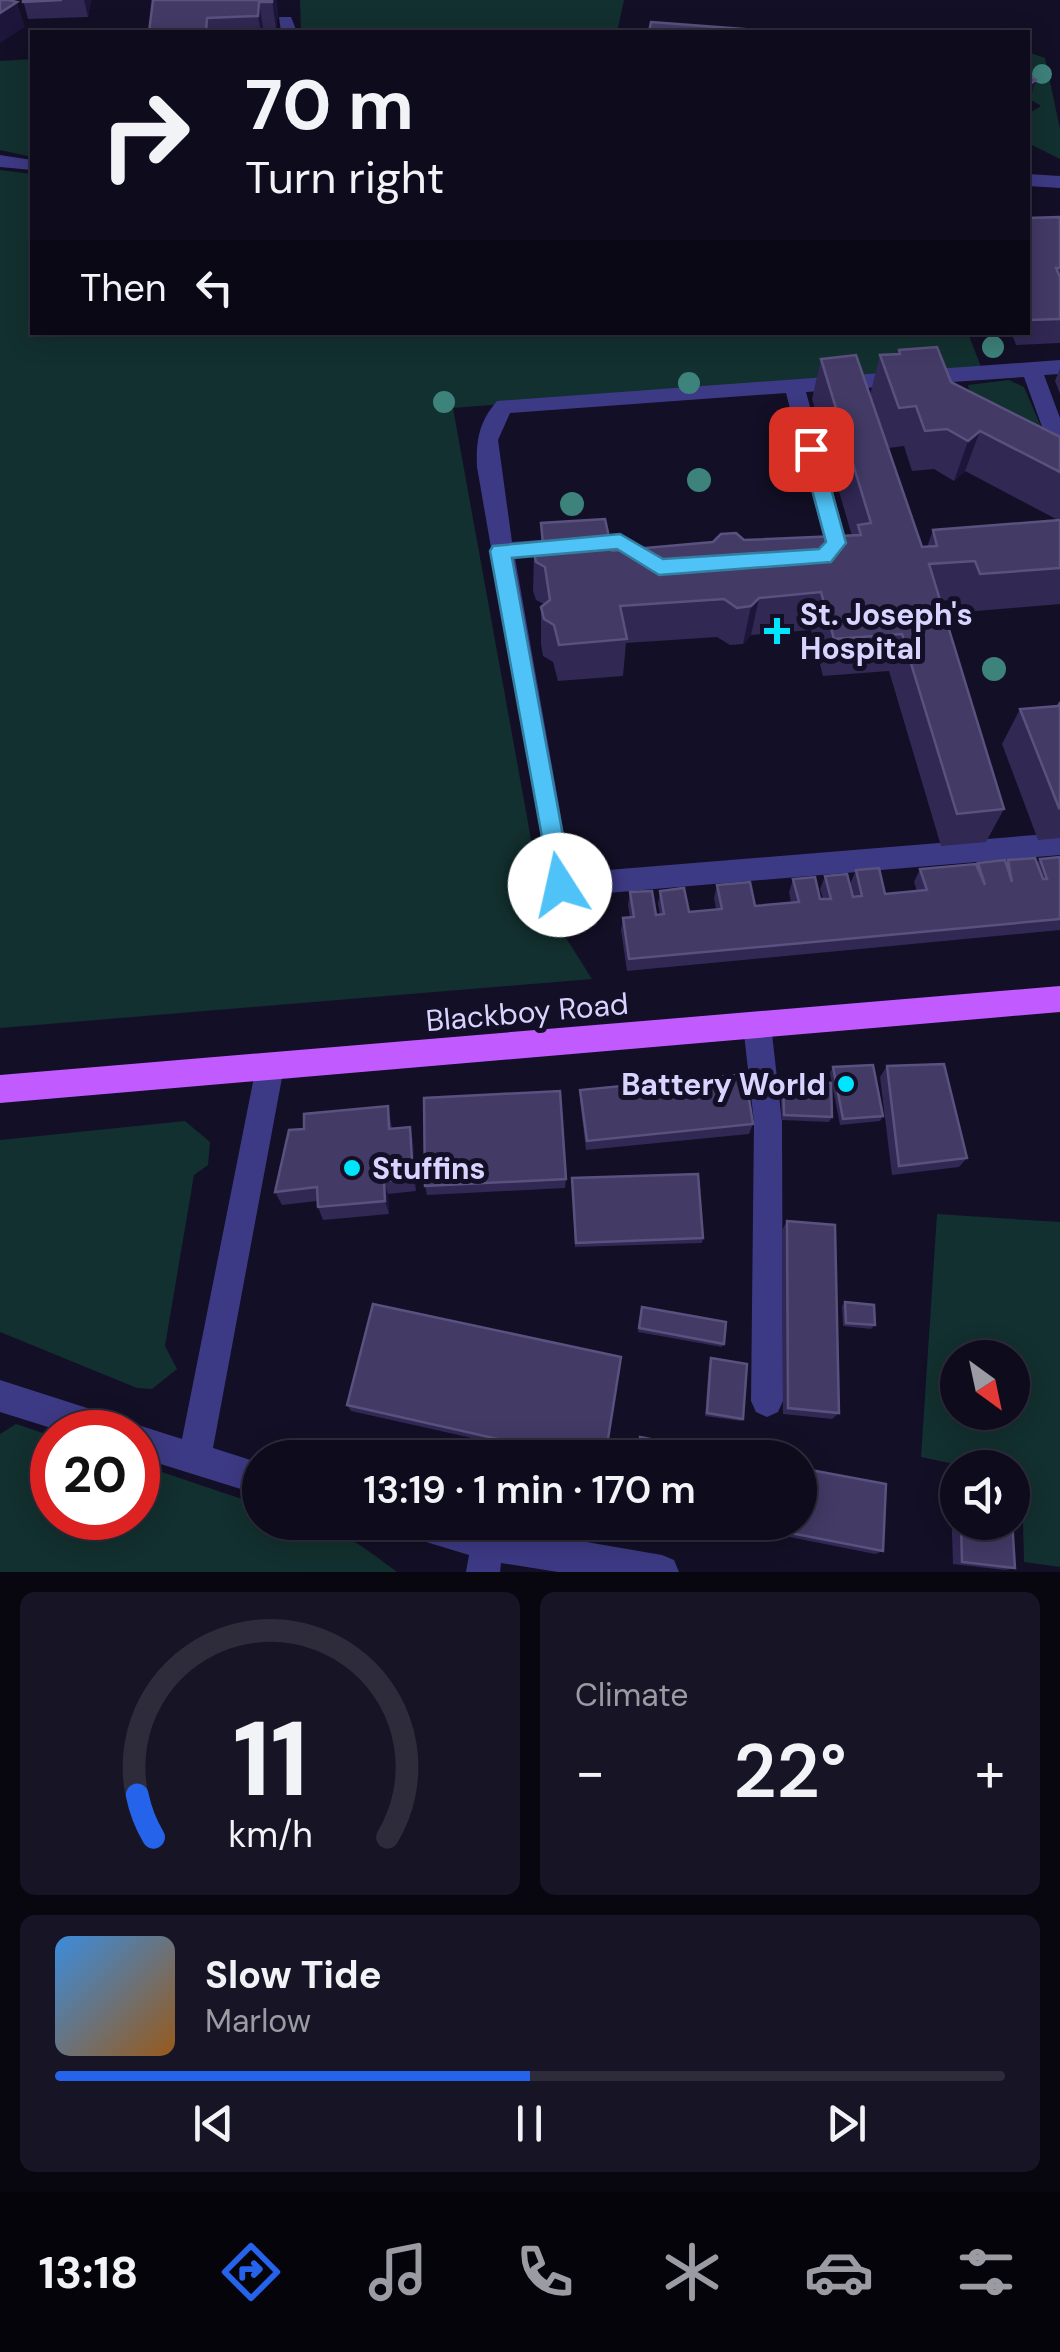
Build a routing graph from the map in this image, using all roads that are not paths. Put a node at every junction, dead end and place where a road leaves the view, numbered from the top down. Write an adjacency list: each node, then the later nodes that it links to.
1 (0, 161): 2 (street)
2 (30, 165)
3 (1030, 180): 4 (street)
4 (1060, 182)
5 (1060, 368): 6 (street)
6 (1032, 370): 7 (street); 8 (street)
7 (794, 386): 9 (street); 10 (street)
8 (1060, 446)
9 (500, 551): 11 (street); 12 (street)
10 (788, 559)
11 (678, 566)
12 (1060, 844)
13 (1060, 999): 14 (main road, Blackboy Road)
14 (757, 1025): 15 (main road, Blackboy Road); 18 (street)
15 (270, 1068): 16 (main road, Blackboy Road); 21 (street)
16 (0, 1089)
17 (0, 1396): 19 (street)
18 (767, 1401)
19 (44, 1410)
20 (160, 1448): 21 (street)
21 (194, 1460): 22 (street)
22 (242, 1475)
23 (448, 1540): 24 (street)
24 (485, 1558): 25 (street)
25 (662, 1572)

